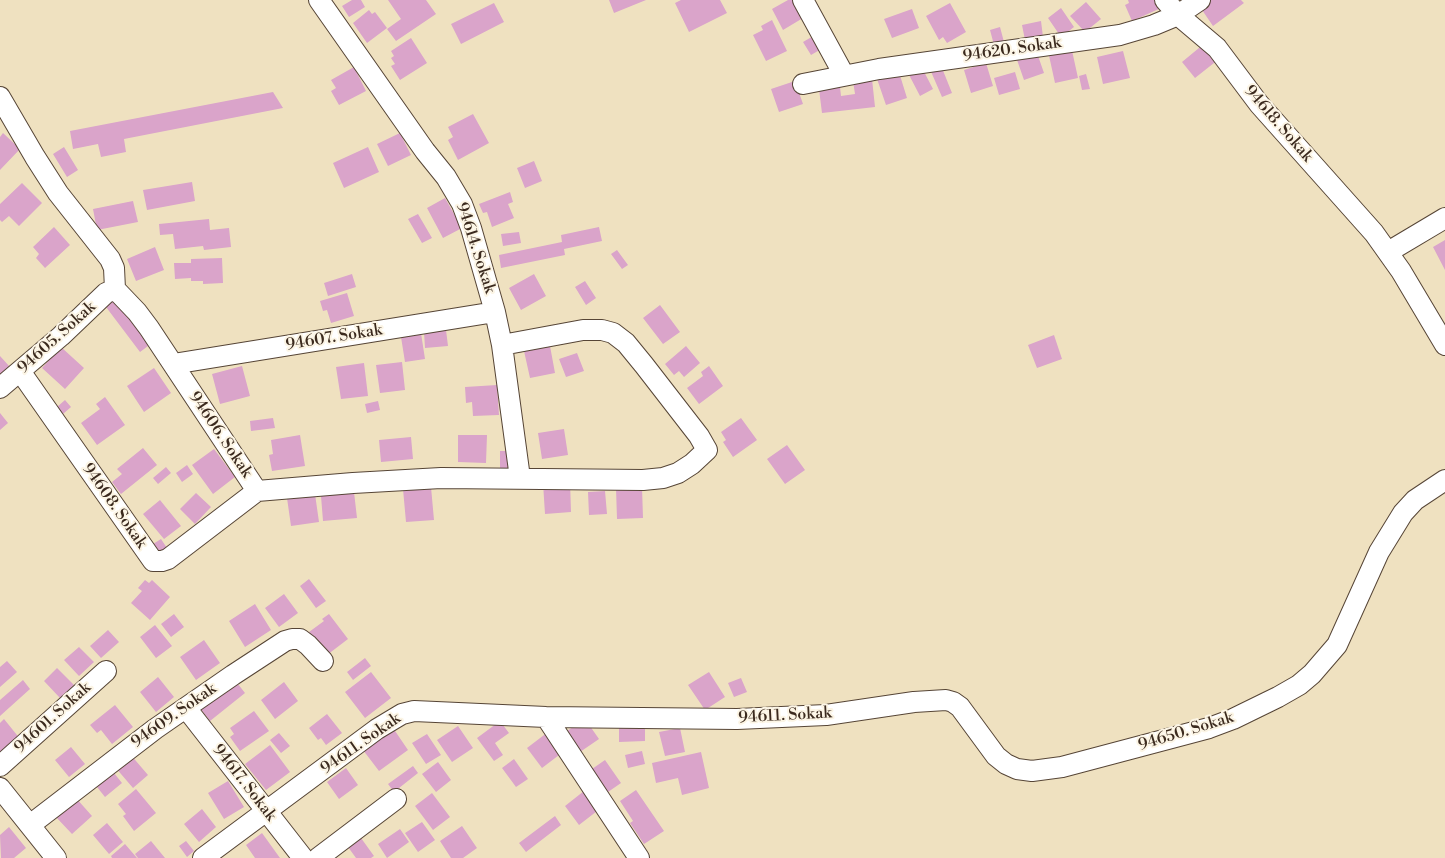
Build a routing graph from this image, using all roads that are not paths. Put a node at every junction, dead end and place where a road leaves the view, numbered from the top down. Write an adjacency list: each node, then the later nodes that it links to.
1 (319, 0): 12 (street, 94614. Sokak)
2 (803, 0): 6 (street)
3 (1165, 0): 5 (street, 94618. Sokak)
4 (1200, 0): 5 (street, 94620. Sokak)
5 (1178, 15): 6 (street, 94620. Sokak); 10 (street, 94618. Sokak)
6 (844, 75): 7 (street, 94620. Sokak)
7 (804, 84)
8 (0, 97): 11 (street)
9 (1445, 218): 10 (street)
10 (1388, 252): 14 (street, 94618. Sokak)
11 (115, 289): 15 (street, 94606. Sokak); 16 (street, 94605. Sokak)
12 (496, 312): 13 (street, 94614. Sokak); 15 (street, 94607. Sokak)
13 (502, 345): 18 (street, 94614. Sokak); 18 (street, 94606. Sokak)
14 (1445, 345)
15 (173, 364): 20 (street, 94606. Sokak)
16 (20, 371): 17 (street, 94605. Sokak); 20 (street, 94608. Sokak)
17 (0, 388)
18 (520, 478): 20 (street, 94606. Sokak)
19 (1445, 480): 25 (street, 94650. Sokak)
20 (257, 491)
21 (323, 661): 23 (street, 94609. Sokak)
22 (106, 671): 26 (street, 94601. Sokak)
23 (186, 708): 29 (street, 94617. Sokak); 30 (street, 94609. Sokak)
24 (546, 717): 25 (street, 94611. Sokak); 29 (street, 94611. Sokak); 35 (street)
25 (996, 756)
26 (0, 766)
27 (396, 799): 34 (street)
28 (4, 800): 30 (street)
29 (267, 811): 32 (street, 94611. Sokak); 33 (street, 94617. Sokak)
30 (30, 825): 31 (street)
31 (56, 858)
32 (203, 858)
33 (302, 858)
34 (318, 858)
35 (639, 858)

